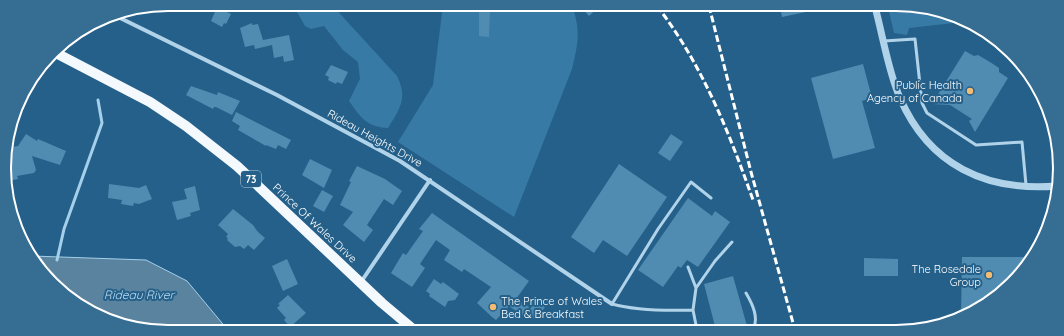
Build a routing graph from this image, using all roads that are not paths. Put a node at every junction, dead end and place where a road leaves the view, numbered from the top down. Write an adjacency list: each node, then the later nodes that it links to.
1 (876, 11): 3 (street)
2 (120, 18): 5 (street, Rideau Heights Drive)
3 (884, 42): 7 (street); 7 (lane)
4 (59, 55): 11 (main road, Prince Of Wales Drive / 73)
5 (430, 180): 11 (street); 14 (street, Rideau Heights Drive)
6 (1052, 186): 7 (street)
7 (1026, 187)
8 (711, 198): 14 (lane)
9 (732, 242): 12 (lane)
10 (688, 267): 12 (lane)
11 (361, 283): 16 (main road, Prince Of Wales Drive / 73)
12 (696, 288): 15 (lane)
13 (746, 294): 18 (lane)
14 (612, 304): 15 (lane)
15 (693, 310): 17 (lane)
16 (409, 325)
17 (696, 325)
18 (756, 325)

